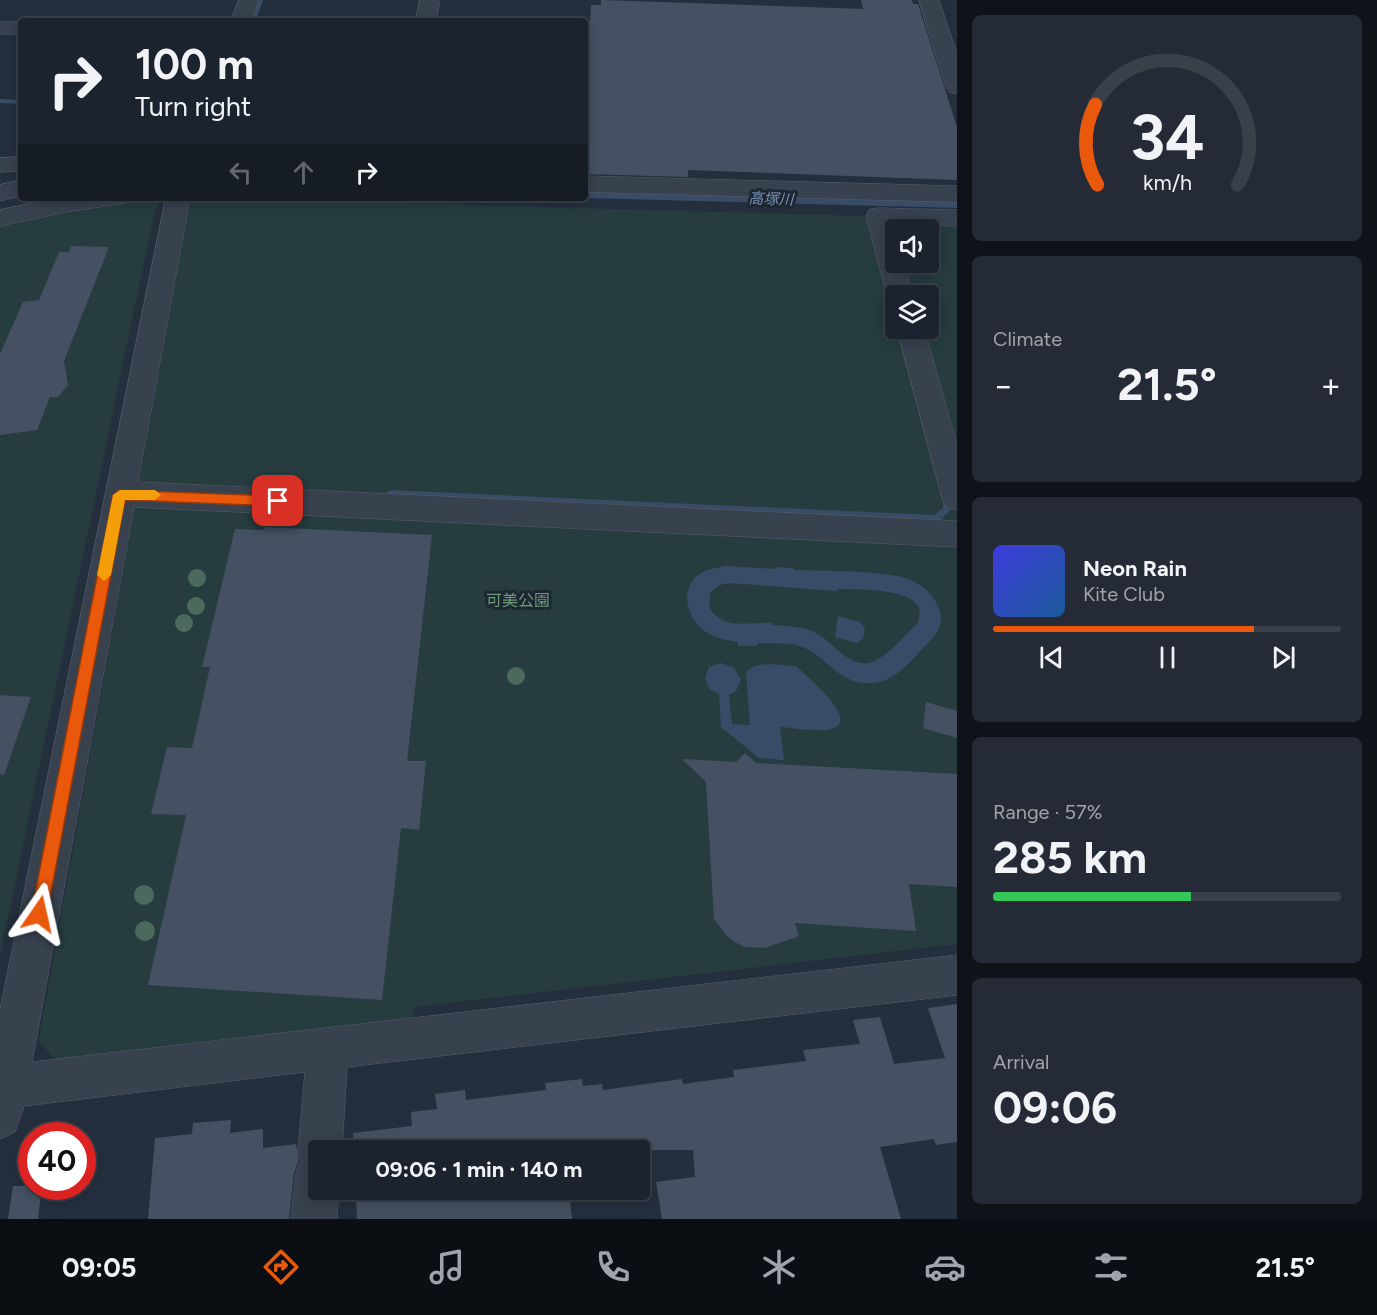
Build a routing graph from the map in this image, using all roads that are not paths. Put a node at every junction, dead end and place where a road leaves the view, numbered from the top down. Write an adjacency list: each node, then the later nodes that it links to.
1 (249, 0): 4 (street)
2 (430, 0): 5 (street)
3 (929, 0): 8 (street)
4 (242, 18)
5 (427, 18)
6 (0, 28): 7 (street)
7 (18, 28)
8 (957, 87)
9 (18, 164): 10 (street)
10 (0, 165)
11 (588, 184): 14 (street)
12 (18, 189): 13 (street)
13 (0, 193)
14 (957, 194)
15 (91, 201): 17 (street)
16 (177, 201): 21 (street)
17 (0, 218)
18 (957, 218): 19 (street)
19 (897, 285)
20 (913, 339): 22 (street)
21 (120, 495): 23 (street); 26 (street)
22 (957, 498)
23 (957, 534)
24 (957, 975): 25 (street)
25 (325, 1049): 26 (street); 27 (street)
26 (2, 1097)
27 (321, 1140)
28 (316, 1200): 29 (street)
29 (314, 1219)

